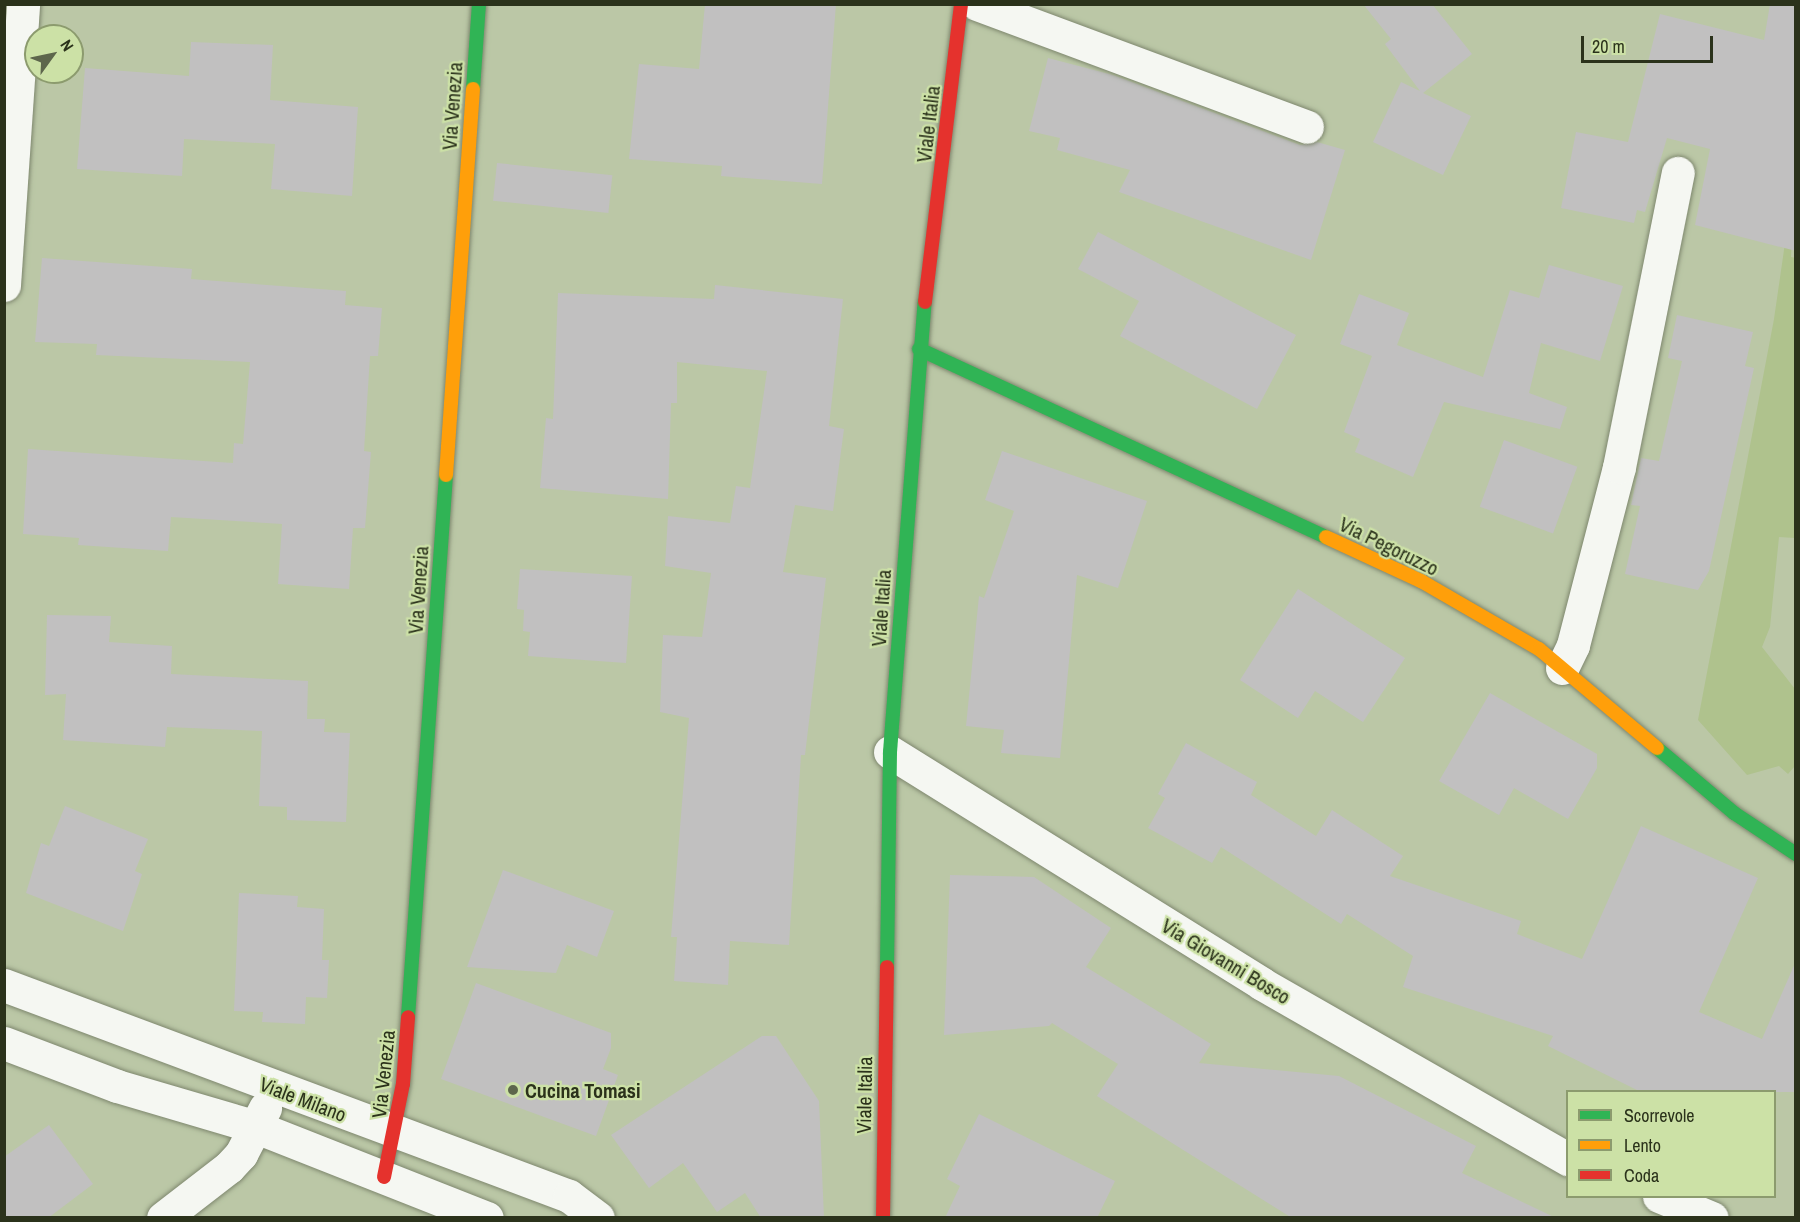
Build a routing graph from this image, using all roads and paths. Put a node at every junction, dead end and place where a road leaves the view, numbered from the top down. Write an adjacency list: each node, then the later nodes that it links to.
1 (23, 4): 7 (street)
2 (479, 4): 16 (street, Via Venezia)
3 (961, 4): 8 (street, Viale Italia)
4 (977, 4): 5 (street)
5 (1307, 127)
6 (1678, 173): 9 (street)
7 (4, 285)
8 (919, 349): 9 (street, Via Pegoruzzo); 10 (street, Viale Italia)
9 (1562, 668): 11 (street, Via Pegoruzzo)
10 (890, 752): 17 (street, Via Giovanni Bosco); 23 (street, Viale Italia)
11 (1796, 854)
12 (4, 985): 14 (street, Viale Milano)
13 (4, 1043): 15 (street)
14 (274, 1087): 15 (street); 16 (street, Viale Milano)
15 (256, 1127): 18 (street); 20 (street)
16 (396, 1134): 18 (street, Via Venezia); 22 (street, Viale Milano)
17 (1566, 1158)
18 (384, 1177): 21 (street)
19 (1662, 1198): 24 (street)
20 (163, 1218)
21 (487, 1218)
22 (598, 1218)
23 (883, 1218)
24 (1712, 1218)

